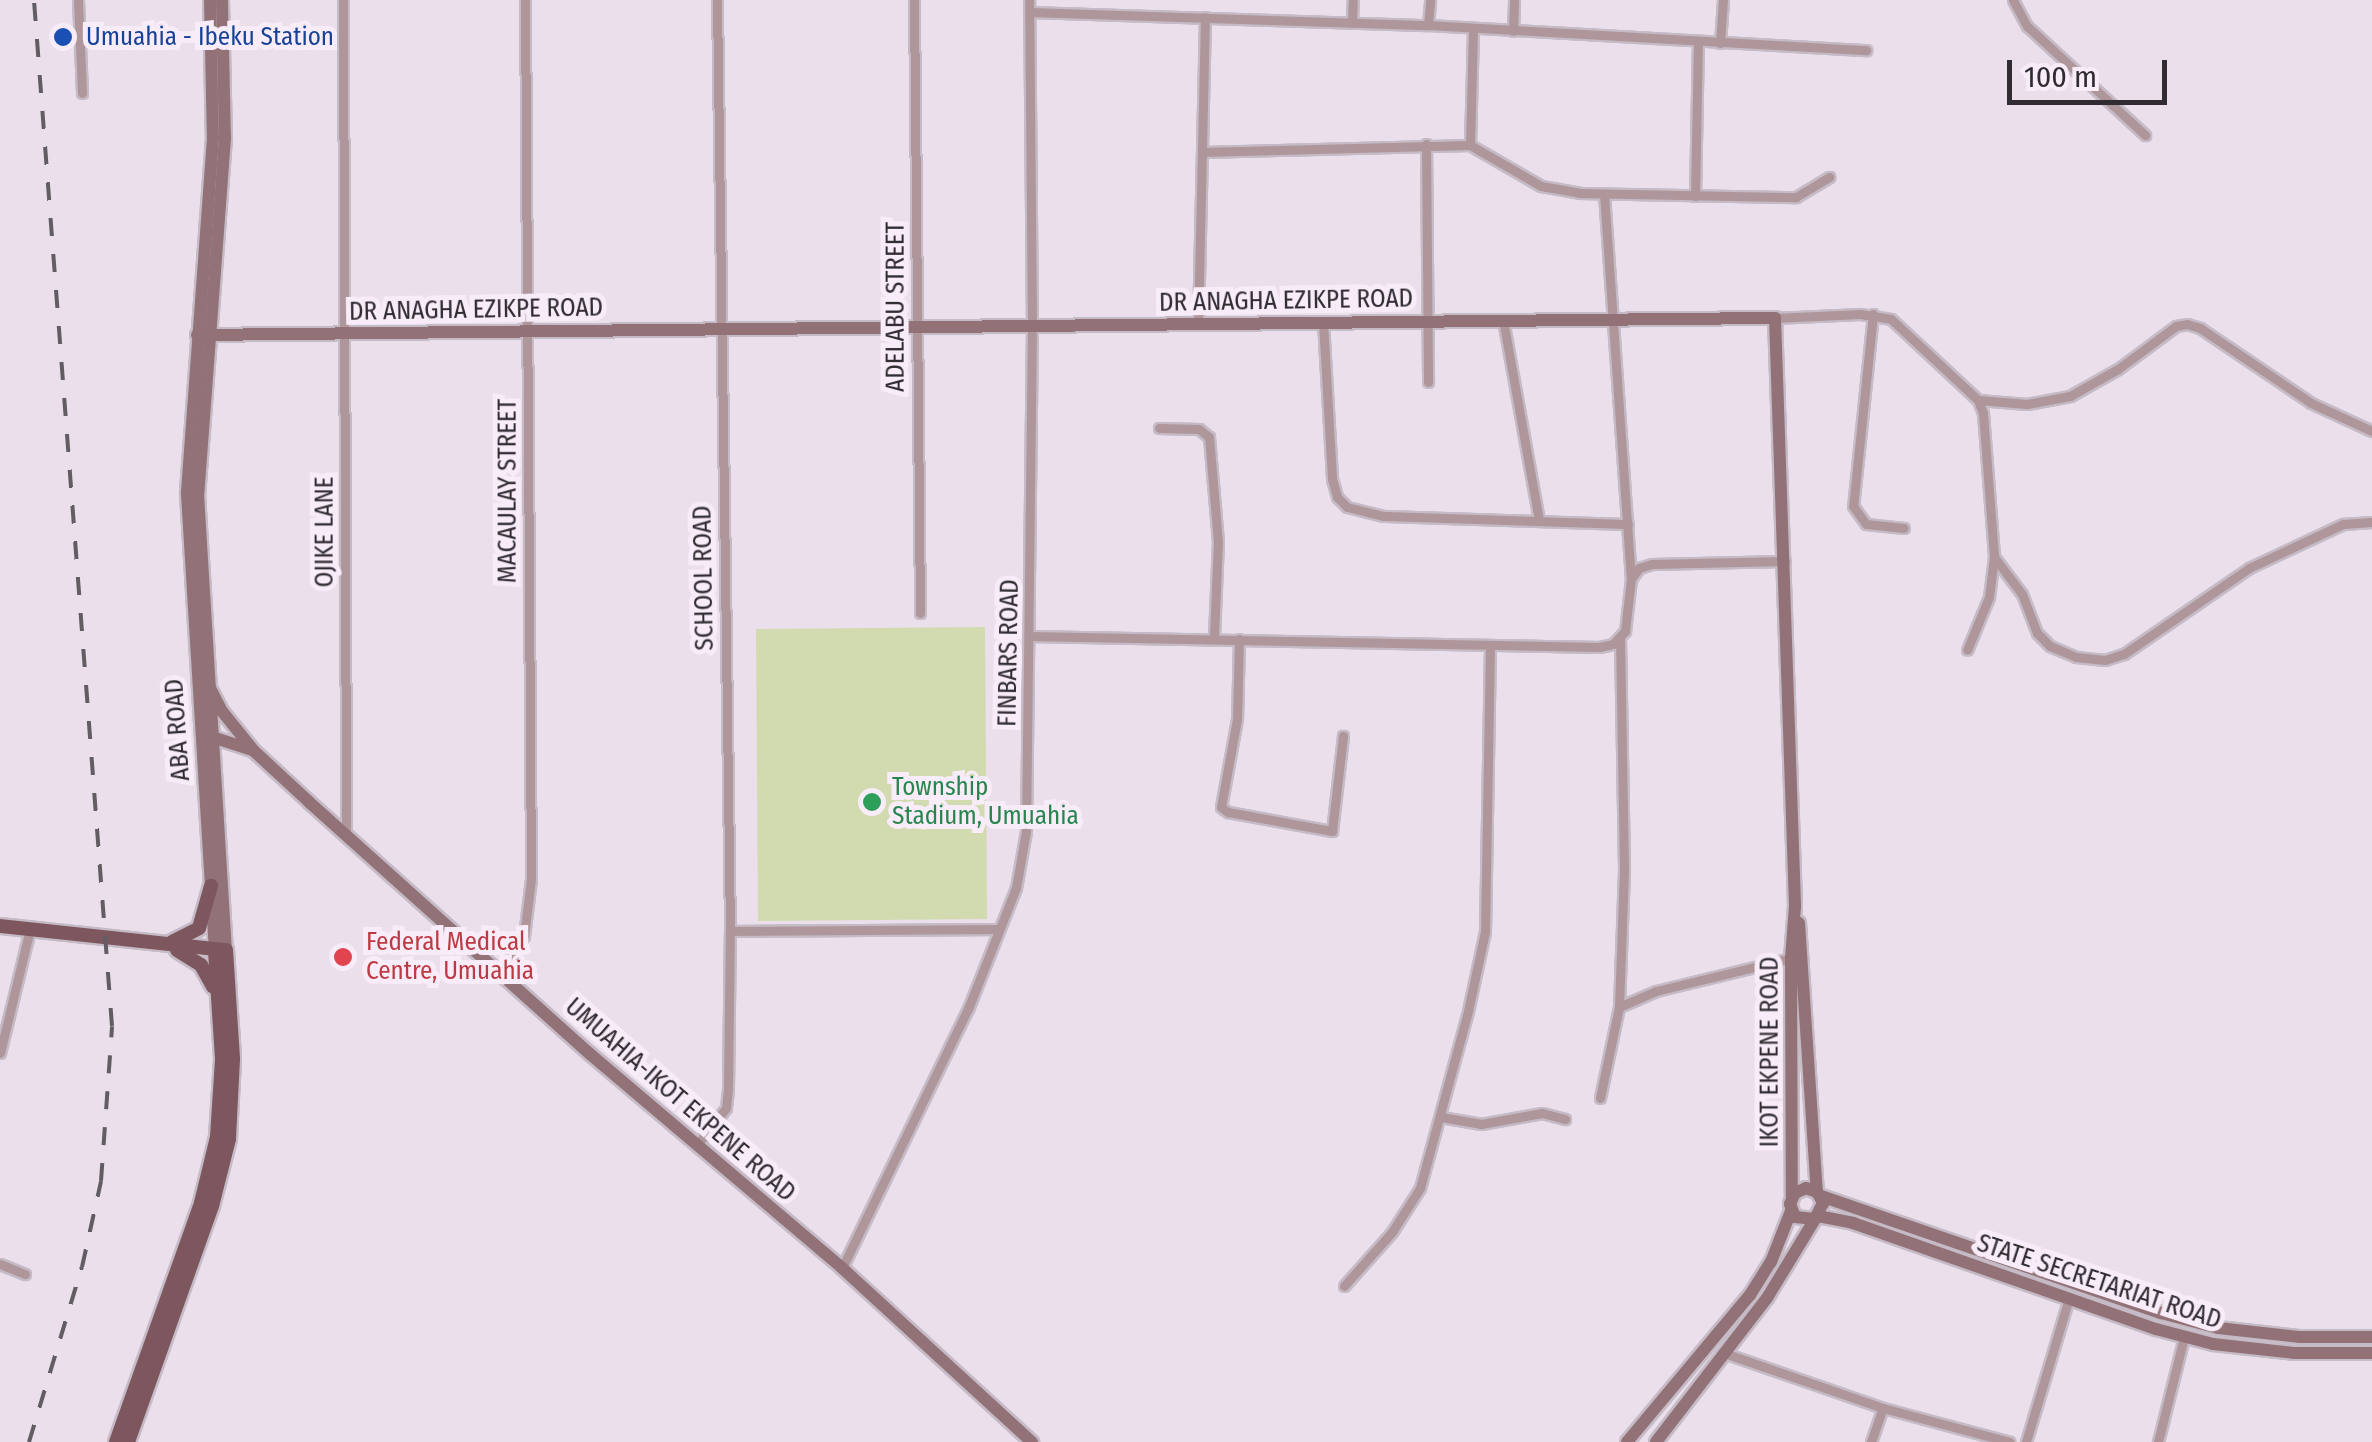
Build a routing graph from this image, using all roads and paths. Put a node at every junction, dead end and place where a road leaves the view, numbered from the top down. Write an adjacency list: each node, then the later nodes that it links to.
1 (78, 0): 23 (street)
2 (210, 0): 42 (street, ABA ROAD)
3 (222, 0): 42 (street, ABA ROAD)
4 (344, 0): 43 (street, OJIKE LANE)
5 (525, 0): 41 (street, MACAULAY STREET)
6 (717, 0): 40 (street, SCHOOL ROAD)
7 (914, 0): 38 (street, ADELABU STREET)
8 (1030, 0): 14 (street, FINBARS ROAD)
9 (1353, 0): 16 (street)
10 (1430, 0): 17 (street)
11 (1514, 0): 19 (street)
12 (1723, 0): 21 (street)
13 (2013, 0): 24 (street)
14 (1030, 12): 15 (street); 39 (street, FINBARS ROAD)
15 (1204, 17): 16 (street); 27 (street)
16 (1352, 23): 17 (street)
17 (1428, 26): 18 (street)
18 (1473, 28): 19 (street); 26 (street)
19 (1513, 31): 20 (street)
20 (1698, 42): 21 (street); 30 (street)
21 (1720, 43): 22 (street)
22 (1866, 50)
23 (82, 94)
24 (2145, 136)
25 (1426, 144): 26 (street); 27 (street); 35 (street)
26 (1470, 145): 29 (street)
27 (1202, 152): 37 (street)
28 (1830, 177): 30 (street)
29 (1604, 194): 30 (street); 32 (street)
30 (1695, 196)
31 (1873, 314): 33 (street); 45 (street); 51 (street)
32 (1615, 318): 33 (street, DR ANAGHA EZIKPE ROAD); 34 (street, DR ANAGHA EZIKPE ROAD); 50 (street)
33 (1775, 318): 53 (street)
34 (1503, 320): 35 (street, DR ANAGHA EZIKPE ROAD); 48 (street)
35 (1428, 321): 36 (street, DR ANAGHA EZIKPE ROAD); 44 (street)
36 (1323, 322): 37 (street, DR ANAGHA EZIKPE ROAD); 48 (street)
37 (1198, 325): 39 (street, DR ANAGHA EZIKPE ROAD)
38 (917, 326): 39 (street, DR ANAGHA EZIKPE ROAD); 40 (street, DR ANAGHA EZIKPE ROAD); 55 (street, ADELABU STREET)
39 (1032, 327): 56 (street, FINBARS ROAD)
40 (723, 330): 41 (street, DR ANAGHA EZIKPE ROAD); 75 (street, SCHOOL ROAD)
41 (527, 332): 43 (street, DR ANAGHA EZIKPE ROAD); 79 (street, MACAULAY STREET)
42 (202, 335): 43 (street, DR ANAGHA EZIKPE ROAD); 62 (street, ABA ROAD); 64 (street, ABA ROAD)
43 (344, 335): 69 (street, OJIKE LANE)
44 (1428, 382)
45 (1978, 400): 47 (street); 52 (street)
46 (1159, 428): 57 (street)
47 (2372, 431)
48 (1539, 521): 50 (street)
49 (2372, 522): 52 (street)
50 (1628, 524): 54 (street)
51 (1904, 528)
52 (1994, 558): 61 (street)
53 (1785, 561): 54 (street); 71 (street)
54 (1634, 567): 59 (street)
55 (920, 613)
56 (1029, 636): 57 (street); 74 (street, FINBARS ROAD)
57 (1214, 638): 58 (street)
58 (1239, 638): 60 (street); 65 (street)
59 (1620, 638): 60 (street); 81 (street)
60 (1490, 646): 84 (street)
61 (1967, 650)
62 (209, 686): 63 (street); 64 (street, ABA ROAD)
63 (232, 723): 64 (street); 67 (street)
64 (206, 729): 66 (street); 68 (street, ABA ROAD); 70 (street, ABA ROAD)
65 (1343, 736)
66 (236, 744): 67 (street); 68 (street)
67 (254, 752): 69 (street, UMUAHIA-IKOT EKPENE ROAD)
68 (214, 757): 77 (street, ABA ROAD)
69 (346, 836): 79 (street, UMUAHIA-IKOT EKPENE ROAD)
70 (210, 886): 76 (main road); 77 (street, ABA ROAD)
71 (1796, 906): 78 (street, IKOT EKPENE ROAD); 87 (street)
72 (0, 926): 73 (main road)
73 (30, 929): 76 (main road); 82 (street)
74 (999, 929): 75 (street); 91 (street, FINBARS ROAD)
75 (730, 931): 86 (street, SCHOOL ROAD)
76 (164, 944): 77 (main road); 80 (main road)
77 (221, 950): 80 (main road, ABA ROAD); 95 (main road, ABA ROAD)
78 (1791, 958): 81 (street); 88 (street, IKOT EKPENE ROAD)
79 (500, 973): 86 (street, UMUAHIA-IKOT EKPENE ROAD)
80 (218, 1000): 95 (main road, ABA ROAD)
81 (1619, 1006): 83 (street)
82 (0, 1053)
83 (1600, 1098)
84 (1441, 1117): 85 (street); 93 (street)
85 (1565, 1120)
86 (697, 1144): 91 (street, UMUAHIA-IKOT EKPENE ROAD)
87 (1819, 1194): 88 (street); 89 (street); 97 (street)
88 (1792, 1204): 89 (street, STATE SECRETARIAT ROAD); 104 (street, IKOT EKPENE ROAD)
89 (1816, 1218): 94 (street, STATE SECRETARIAT ROAD); 99 (street)
90 (0, 1264): 92 (street)
91 (842, 1268): 103 (street, UMUAHIA-IKOT EKPENE ROAD)
92 (24, 1274)
93 (1344, 1286)
94 (2068, 1298): 96 (street, STATE SECRETARIAT ROAD); 108 (street)
95 (164, 1327): 101 (main road, ABA ROAD); 102 (main road, ABA ROAD)
96 (2184, 1336): 98 (street, STATE SECRETARIAT ROAD); 109 (street)
97 (2372, 1337)
98 (2372, 1353)
99 (1727, 1354): 100 (street); 105 (street)
100 (1882, 1408): 106 (street); 107 (street)
101 (116, 1442)
102 (128, 1442)
103 (1032, 1442)
104 (1627, 1442)
105 (1656, 1442)
106 (1870, 1442)
107 (2010, 1442)
108 (2026, 1442)
109 (2158, 1442)

